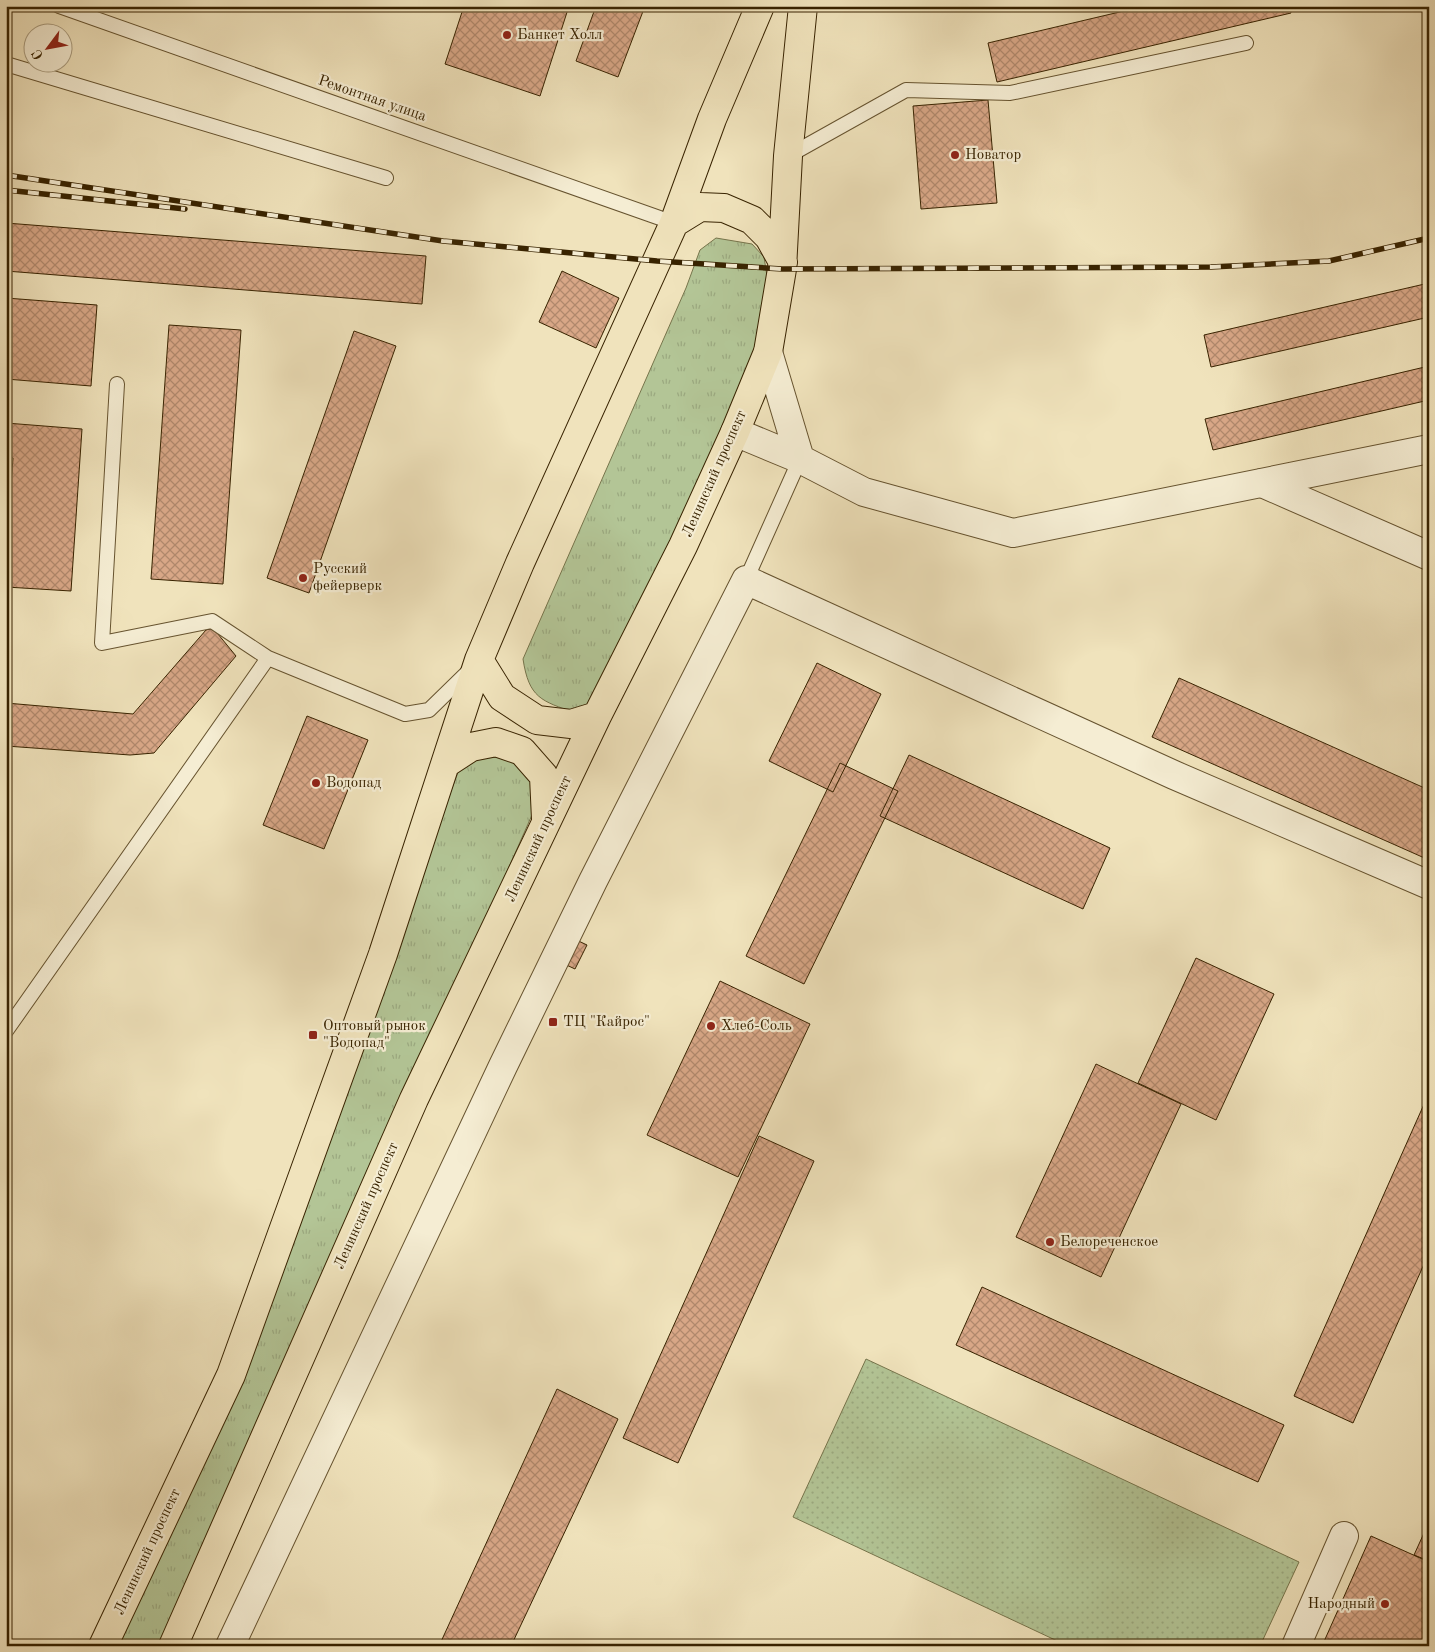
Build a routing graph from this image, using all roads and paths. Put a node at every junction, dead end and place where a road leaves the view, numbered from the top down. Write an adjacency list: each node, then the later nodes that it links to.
1 (59, 6): 8 (lane, Ремонтная улица)
2 (760, 6): 8 (main road, Ленинский проспект)
3 (804, 6): 6 (main road, Ленинский проспект)
4 (1246, 43): 6 (lane)
5 (6, 64): 7 (lane)
6 (788, 156): 9 (main road, Ленинский проспект)
7 (386, 178)
8 (674, 223): 9 (main road); 19 (main road, Ленинский проспект)
9 (783, 262): 10 (main road, Ленинский проспект)
10 (768, 352): 12 (main road, Ленинский проспект); 14 (street)
11 (117, 384): 18 (lane)
12 (735, 432): 14 (street); 20 (main road, Ленинский проспект)
13 (1429, 450): 15 (street)
14 (800, 458): 15 (street); 17 (lane)
15 (1262, 483): 16 (street)
16 (1429, 556)
17 (746, 580): 23 (street); 28 (street)
18 (268, 658): 19 (lane); 24 (lane)
19 (480, 660): 20 (main road); 21 (main road, Ленинский проспект)
20 (597, 716): 22 (main road, Ленинский проспект)
21 (445, 764): 22 (main road); 26 (main road, Ленинский проспект)
22 (546, 824): 27 (main road, Ленинский проспект)
23 (1429, 885)
24 (6, 1031)
25 (1344, 1536): 29 (street)
26 (103, 1646)
27 (173, 1646)
28 (230, 1646)
29 (1296, 1646)

